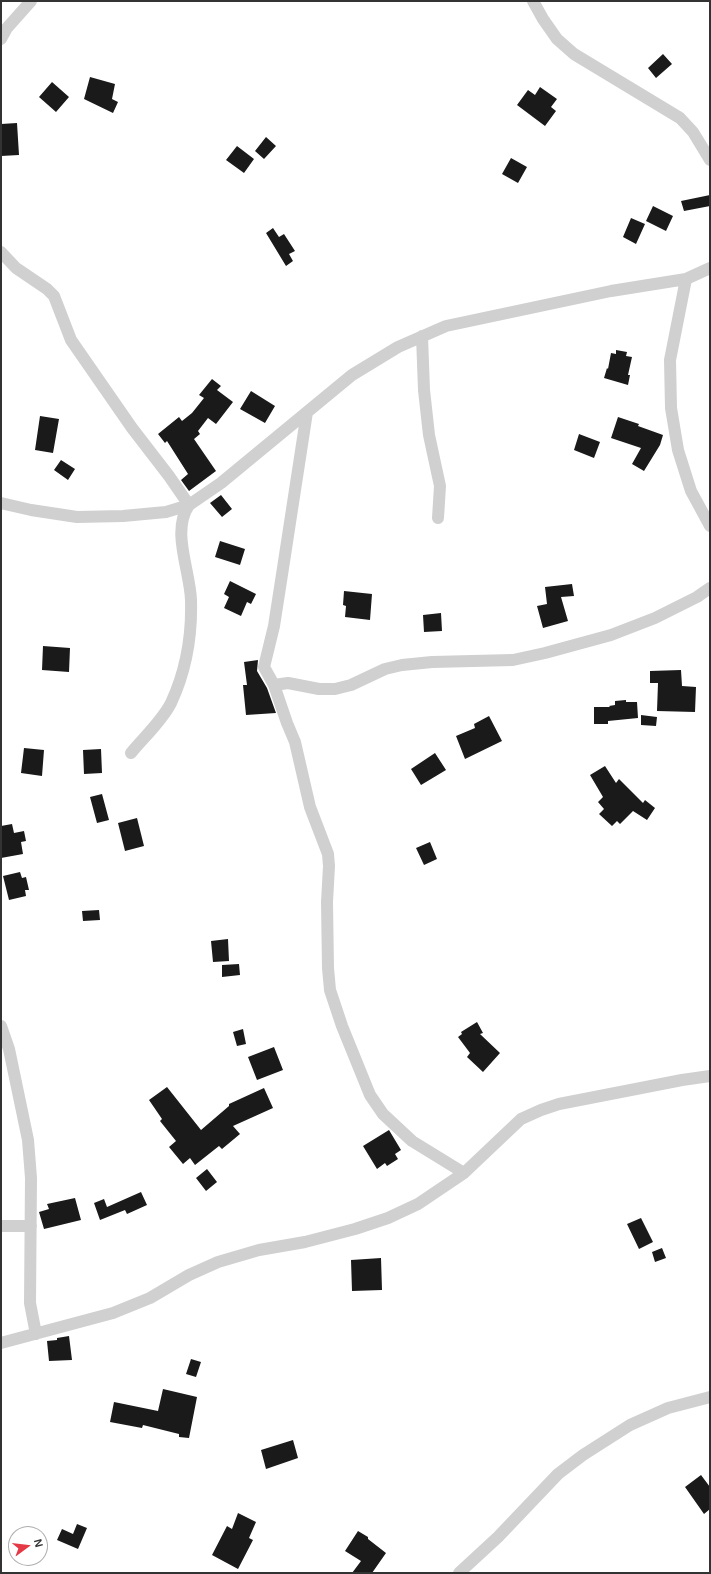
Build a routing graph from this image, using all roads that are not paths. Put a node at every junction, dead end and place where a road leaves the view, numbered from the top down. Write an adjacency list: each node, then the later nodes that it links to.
1 (31, 1): 3 (street)
2 (533, 1): 4 (street)
3 (1, 39)
4 (710, 160)
5 (1, 252): 11 (street)
6 (710, 268): 7 (street)
7 (686, 278): 8 (street); 13 (street)
8 (422, 336): 9 (street); 12 (street)
9 (307, 412): 11 (street); 15 (street)
10 (1, 503): 11 (street)
11 (189, 505): 16 (street)
12 (438, 518)
13 (710, 526)
14 (710, 588): 15 (street)
15 (274, 685): 19 (street)
16 (131, 753)
17 (1, 1026): 21 (street)
18 (710, 1076): 19 (street)
19 (464, 1173): 22 (street)
20 (1, 1226): 21 (street)
21 (31, 1226): 22 (street)
22 (36, 1334): 23 (street)
23 (1, 1344)
24 (710, 1397): 25 (street)
25 (459, 1573)

